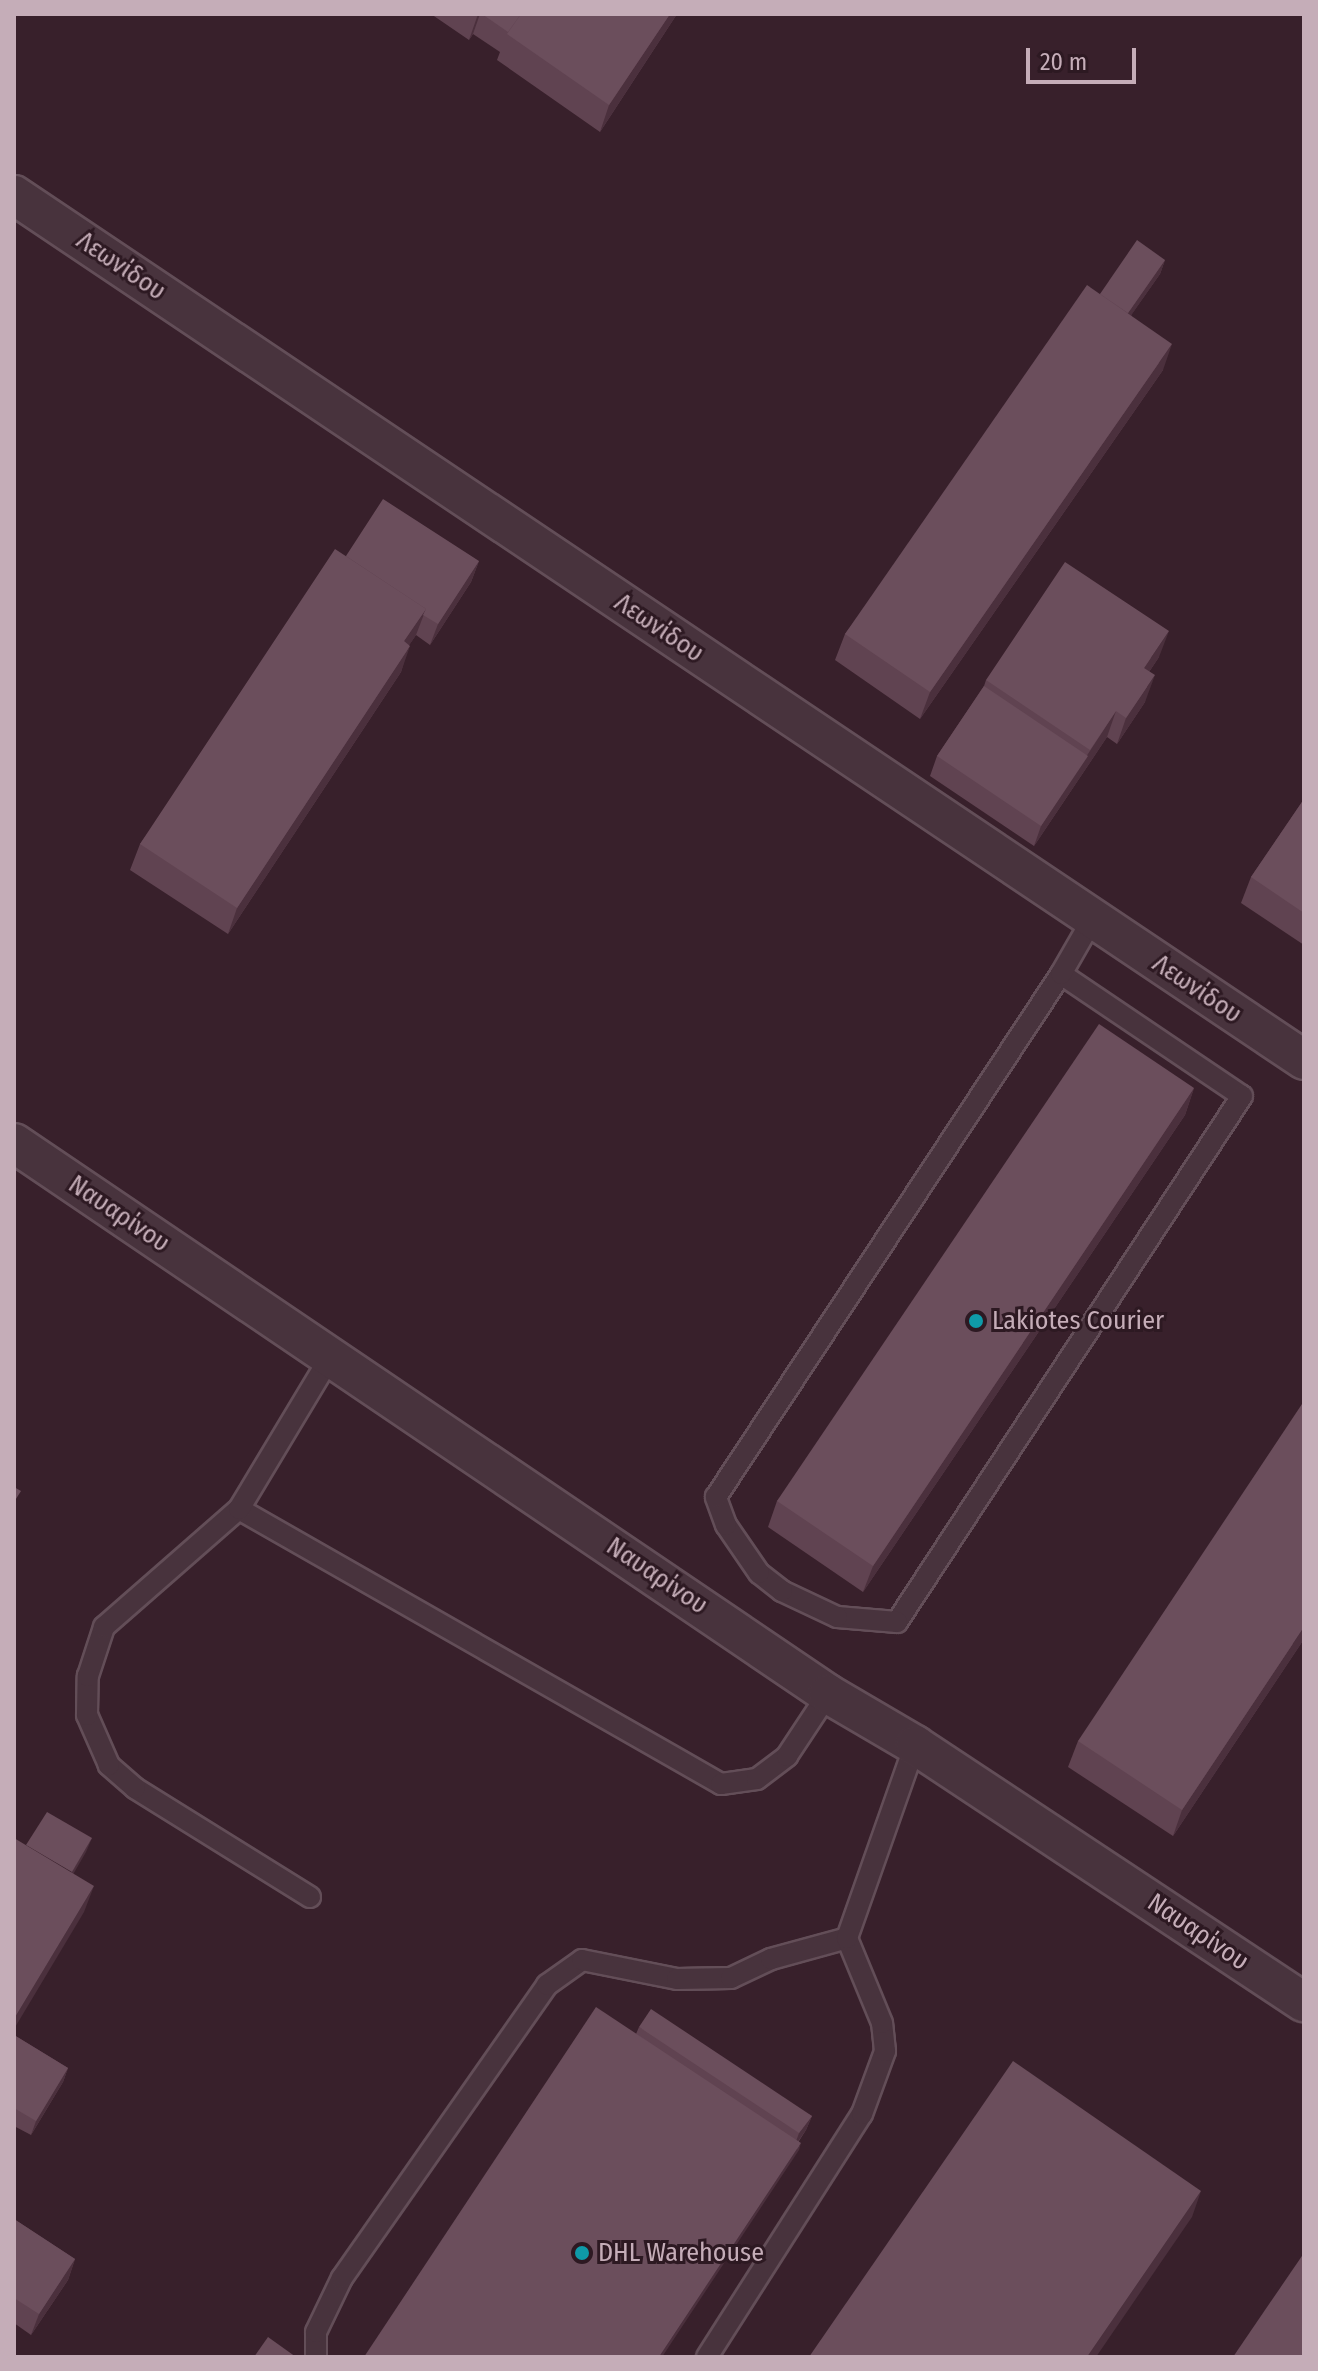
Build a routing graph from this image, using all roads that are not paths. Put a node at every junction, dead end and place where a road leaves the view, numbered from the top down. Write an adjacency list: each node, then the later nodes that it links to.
1 (14, 195): 2 (street, Λεωνίδου)
2 (1092, 920): 3 (lane); 4 (street, Λεωνίδου)
3 (1061, 974): 3 (lane)
4 (1304, 1060)
5 (14, 1143): 6 (street, Ναυαρίνου)
6 (331, 1356): 7 (lane); 8 (street, Ναυαρίνου)
7 (239, 1509): 8 (lane); 10 (lane)
8 (828, 1694): 9 (street, Ναυαρίνου)
9 (915, 1745): 11 (lane); 12 (street, Ναυαρίνου)
10 (310, 1897)
11 (847, 1938): 13 (lane); 14 (lane)
12 (1304, 2002)
13 (316, 2357)
14 (707, 2357)

